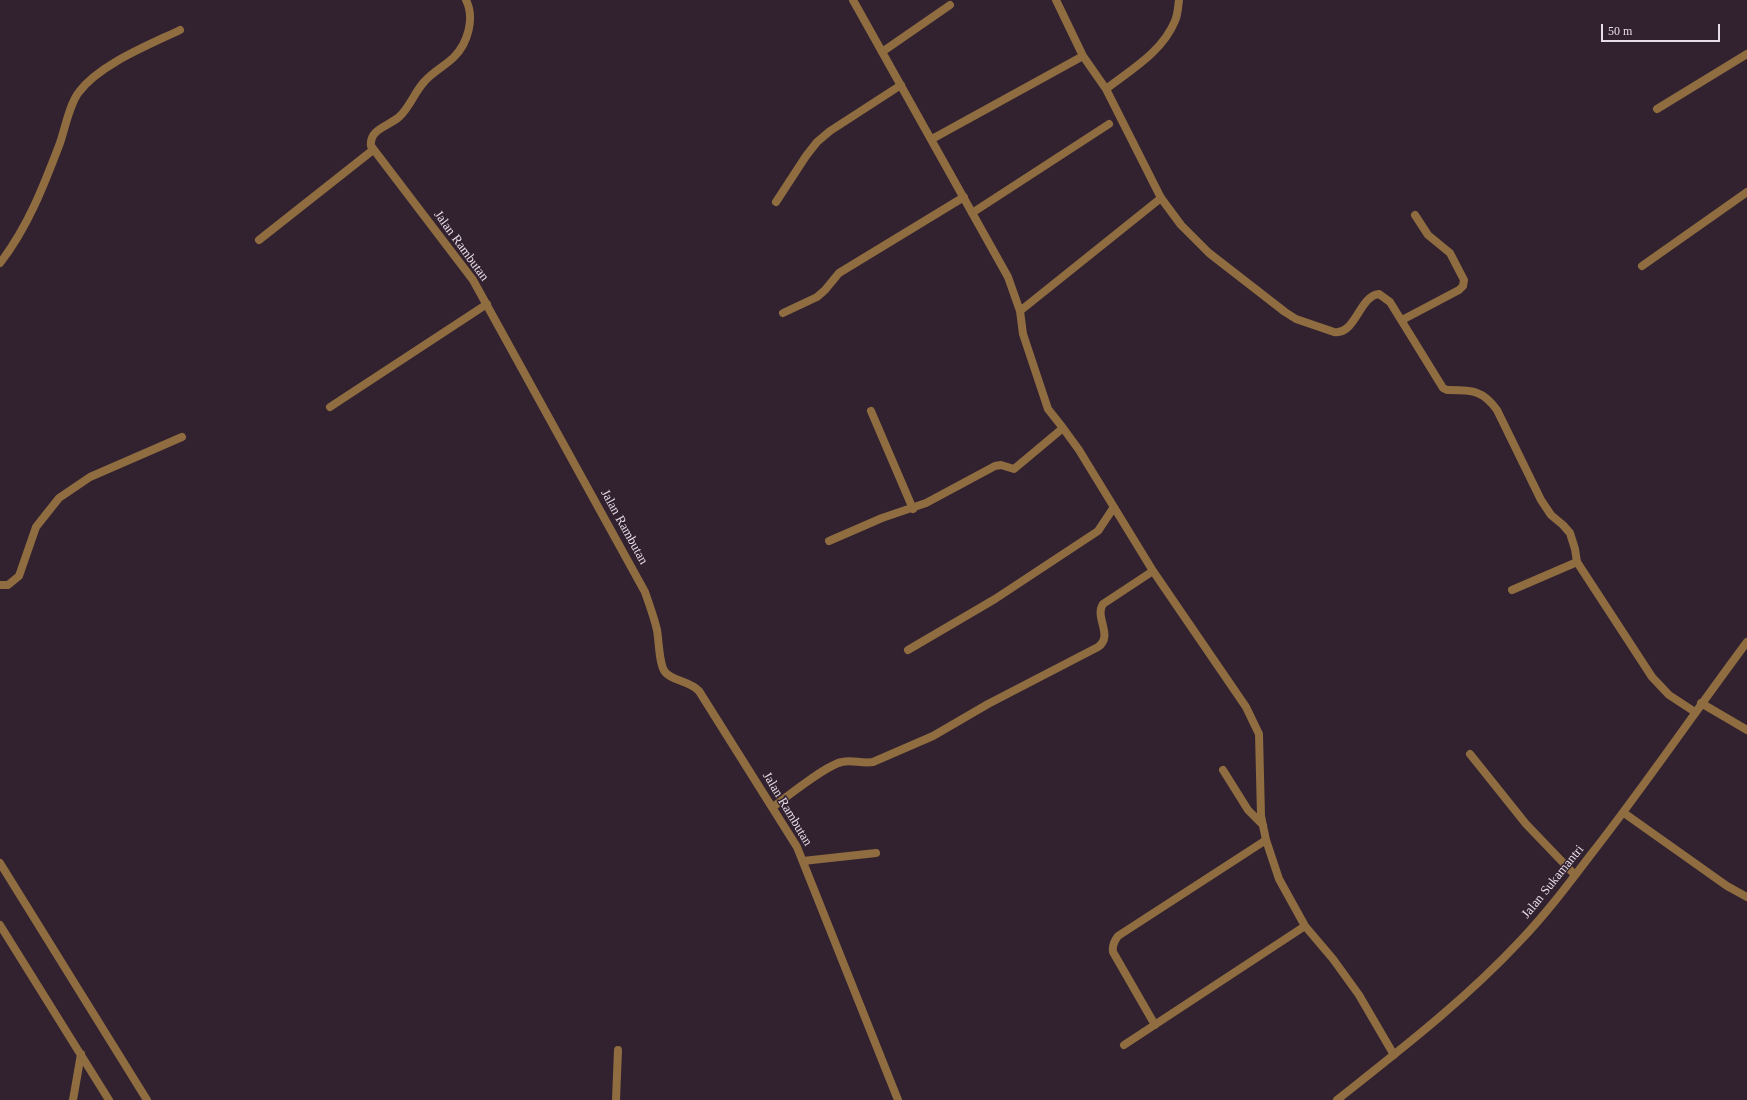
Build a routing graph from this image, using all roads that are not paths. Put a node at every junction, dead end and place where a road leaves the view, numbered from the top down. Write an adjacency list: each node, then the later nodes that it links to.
1 (466, 0): 15 (street)
2 (853, 0): 7 (street)
3 (1056, 0): 9 (street)
4 (1179, 0): 11 (street)
5 (950, 5): 7 (street)
6 (180, 30): 23 (street)
7 (882, 52): 10 (street)
8 (1747, 54): 12 (street)
9 (1083, 56): 11 (street); 14 (street)
10 (901, 85): 14 (street); 19 (street)
11 (1106, 89): 18 (street)
12 (1657, 108)
13 (1109, 124): 20 (street)
14 (932, 139): 17 (street)
15 (373, 150): 22 (street); 25 (street, Jalan Rambutan)
16 (1747, 192): 24 (street)
17 (964, 197): 20 (street); 27 (street)
18 (1161, 198): 26 (street); 28 (street)
19 (776, 202)
20 (972, 213): 26 (street)
21 (1415, 215): 28 (street)
22 (259, 240)
23 (0, 263)
24 (1642, 266)
25 (487, 304): 29 (street); 47 (street, Jalan Rambutan)
26 (1020, 311): 31 (street)
27 (783, 313)
28 (1402, 320): 36 (street)
29 (330, 408)
30 (871, 411): 34 (street)
31 (1064, 428): 33 (street); 34 (street)
32 (182, 437): 38 (street)
33 (1114, 507): 37 (street); 41 (street)
34 (912, 509): 35 (street)
35 (829, 541)
36 (1577, 562): 39 (street); 43 (street)
37 (1153, 571): 47 (street); 49 (street)
38 (0, 585)
39 (1512, 590)
40 (1747, 642): 42 (street, Jalan Sukamantri)
41 (908, 650)
42 (1702, 703): 43 (street, Jalan Sukamantri); 44 (street)
43 (1695, 712): 48 (street, Jalan Sukamantri)
44 (1747, 730)
45 (1470, 754): 54 (street)
46 (1223, 770): 49 (street)
47 (773, 807): 52 (street, Jalan Rambutan)
48 (1624, 813): 54 (street, Jalan Sukamantri); 55 (street)
49 (1263, 825): 50 (street)
50 (1266, 840): 57 (street); 58 (street)
51 (876, 853): 52 (street)
52 (803, 861): 67 (street, Jalan Rambutan)
53 (0, 863): 65 (street)
54 (1575, 875): 62 (street, Jalan Sukamantri)
55 (1747, 897)
56 (0, 925): 61 (street)
57 (1305, 926): 58 (street); 62 (street)
58 (1155, 1025): 59 (street)
59 (1124, 1045)
60 (618, 1050): 66 (street)
61 (81, 1054): 63 (street); 64 (street)
62 (1394, 1055): 68 (street, Jalan Sukamantri)
63 (73, 1100)
64 (109, 1100)
65 (147, 1100)
66 (616, 1100)
67 (898, 1100)
68 (1338, 1100)

